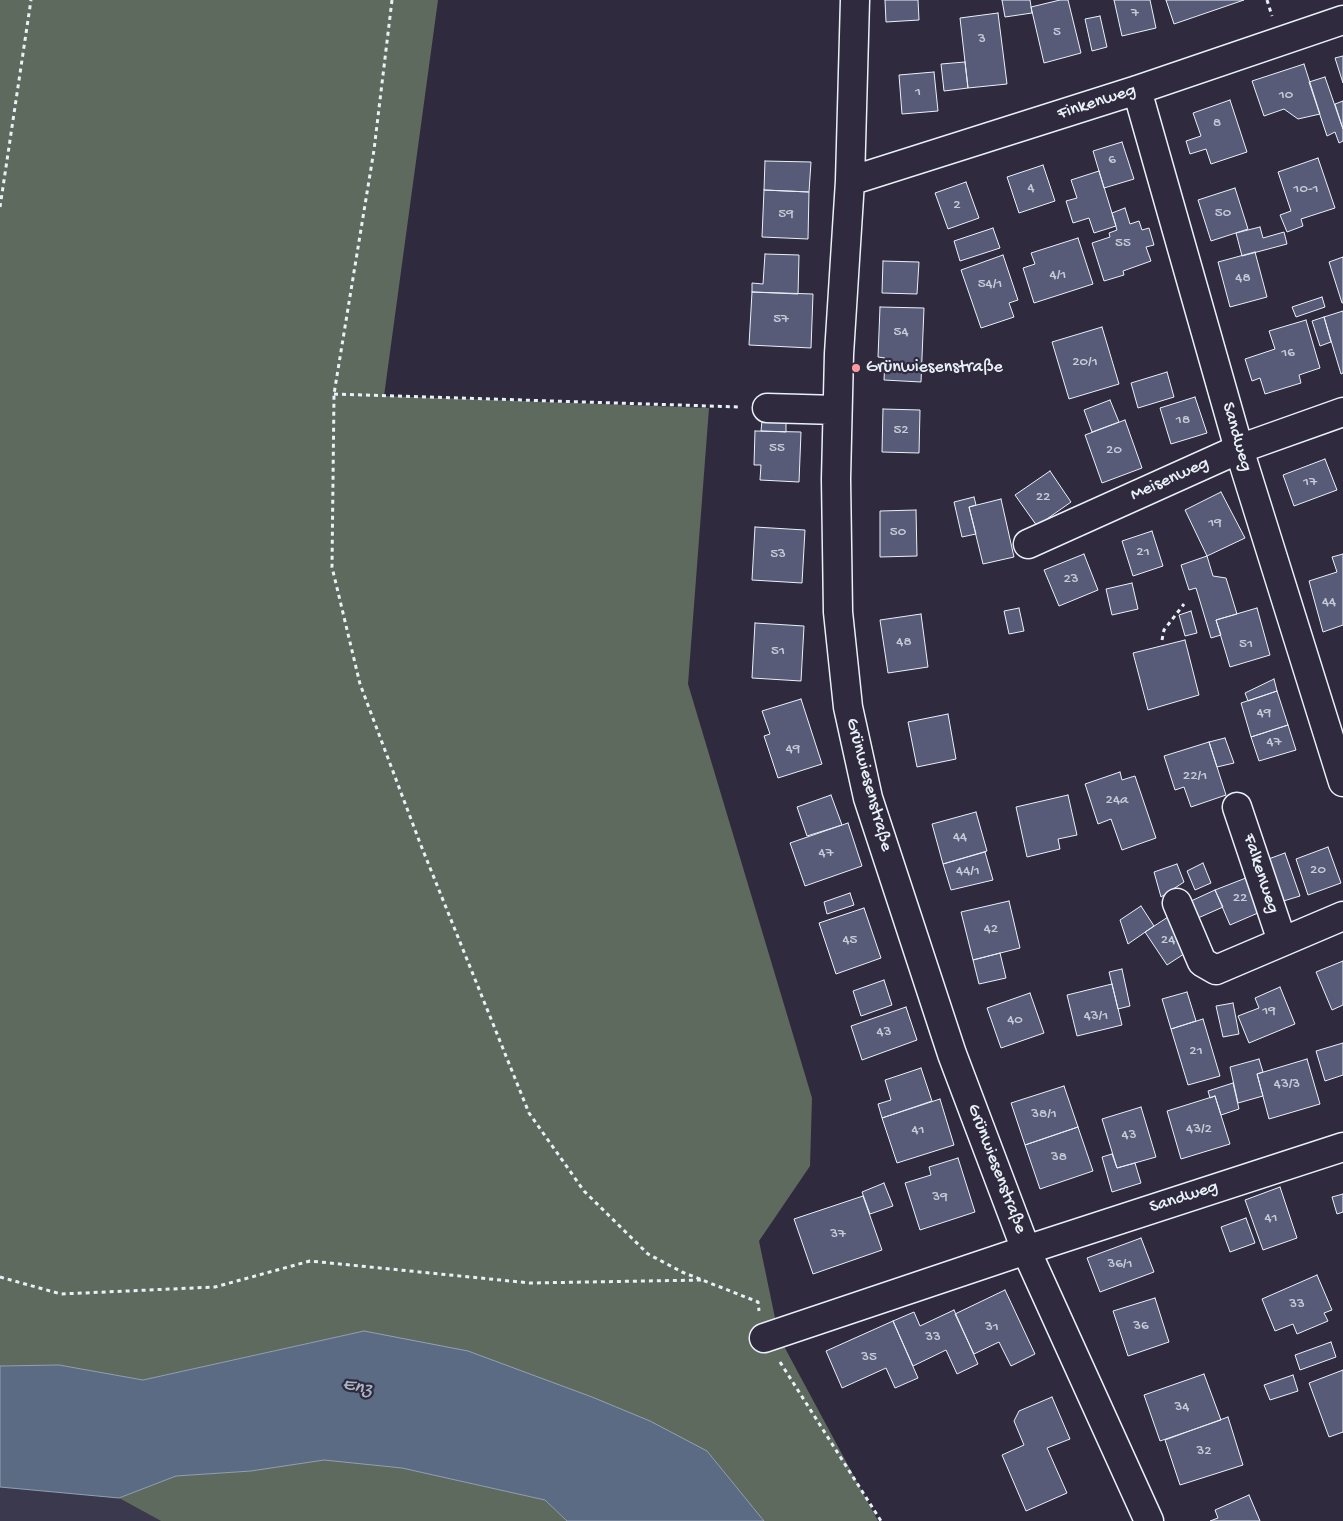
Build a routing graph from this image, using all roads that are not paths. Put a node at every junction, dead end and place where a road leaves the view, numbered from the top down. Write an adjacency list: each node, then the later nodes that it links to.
1 (854, 0): 4 (street, Grünwiesenstraße)
2 (1343, 20): 3 (street, Finkenweg)
3 (1137, 90): 4 (street, Finkenweg); 8 (street, Sandweg)
4 (850, 181): 6 (street, Grünwiesenstraße)
5 (767, 408): 6 (street)
6 (837, 410): 16 (street, Grünwiesenstraße)
7 (1343, 412): 8 (street, Meisenweg)
8 (1240, 449): 9 (street, Meisenweg); 10 (street, Sandweg)
9 (1028, 544)
10 (1343, 782)
11 (1237, 807): 14 (street, Falkenweg)
12 (1177, 903): 14 (street)
13 (1343, 916): 14 (street)
14 (1282, 941)
15 (1343, 1148): 16 (street, Sandweg)
16 (1026, 1250): 17 (street, Sandweg); 18 (street, Grünwiesenstraße)
17 (764, 1338)
18 (1149, 1521)

